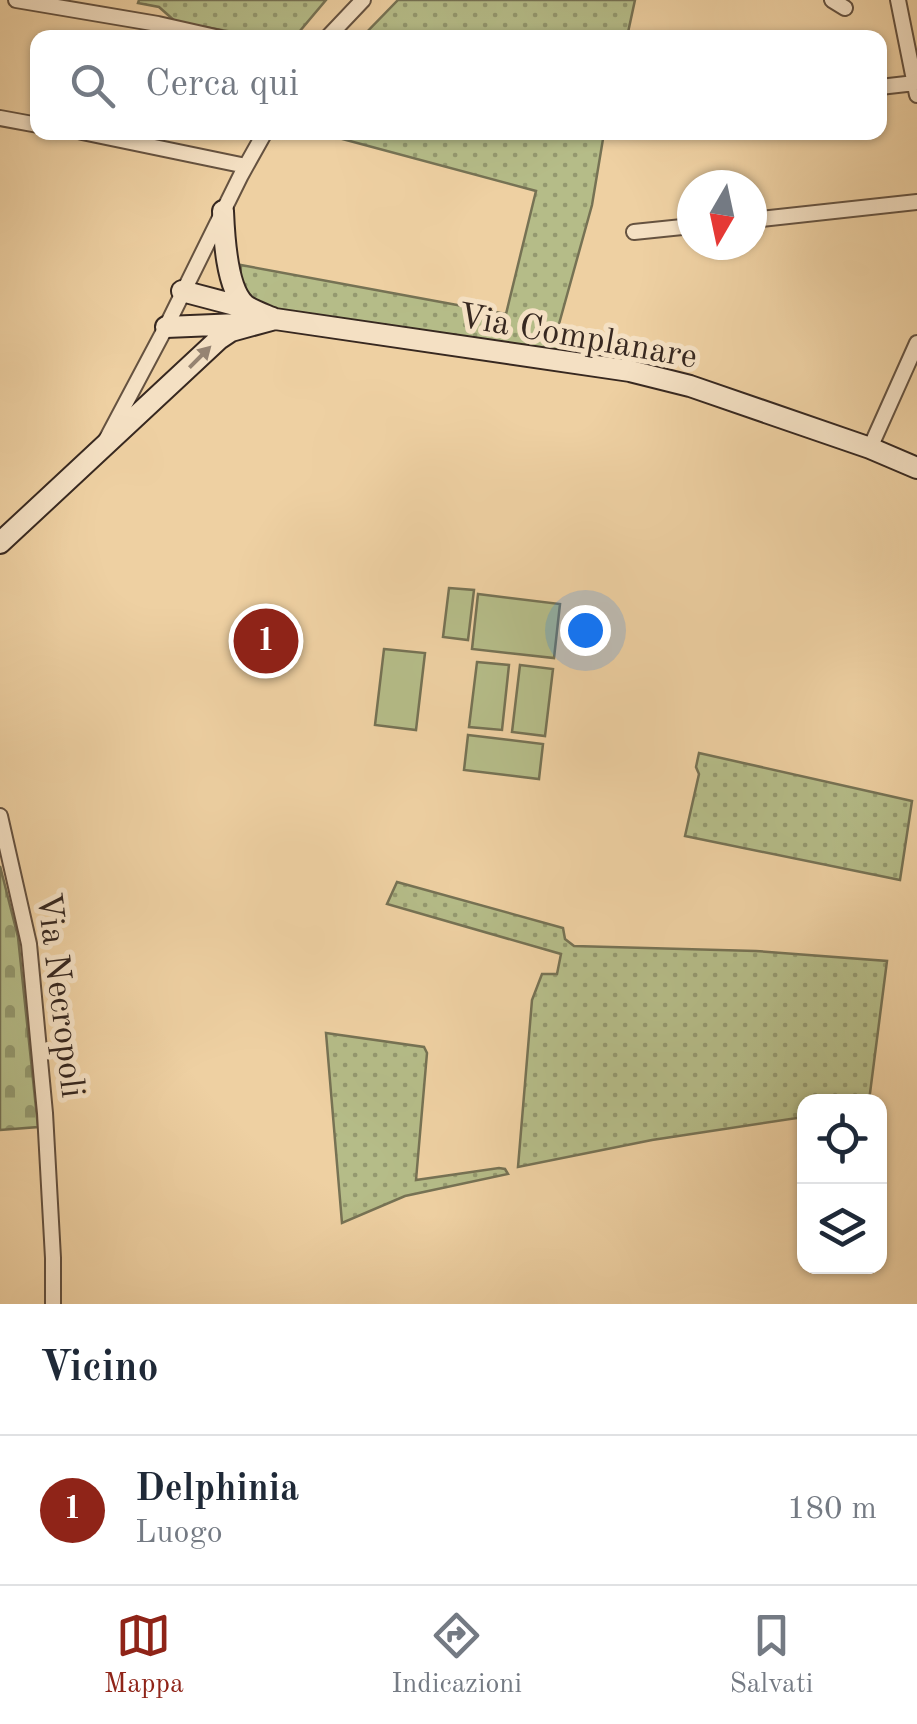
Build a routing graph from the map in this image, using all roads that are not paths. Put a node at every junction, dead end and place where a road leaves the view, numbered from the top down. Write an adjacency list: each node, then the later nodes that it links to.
1 (16, 0): 4 (street)
2 (363, 0): 5 (street)
3 (898, 0): 7 (street)
4 (185, 30)
5 (335, 30)
6 (887, 87): 7 (street)
7 (916, 89)
8 (0, 118): 9 (street)
9 (30, 124)
10 (121, 140): 12 (street)
11 (261, 140): 12 (street)
12 (246, 166): 14 (street)
13 (917, 202): 15 (street)
14 (223, 211): 18 (street); 19 (main road)
15 (767, 218)
16 (677, 228): 17 (street)
17 (634, 232)
18 (182, 291): 19 (main road); 20 (street)
19 (261, 318): 20 (main road); 22 (main road, one-way to 19); 23 (main road, Via Complanare)
20 (166, 327): 22 (street)
21 (917, 343): 23 (street)
22 (103, 445): 25 (main road)
23 (870, 448): 24 (main road, Via Complanare)
24 (917, 468)
25 (8, 537): 26 (main road)
26 (0, 561)
27 (0, 816): 28 (street, Via Necropoli)
28 (52, 1304)

